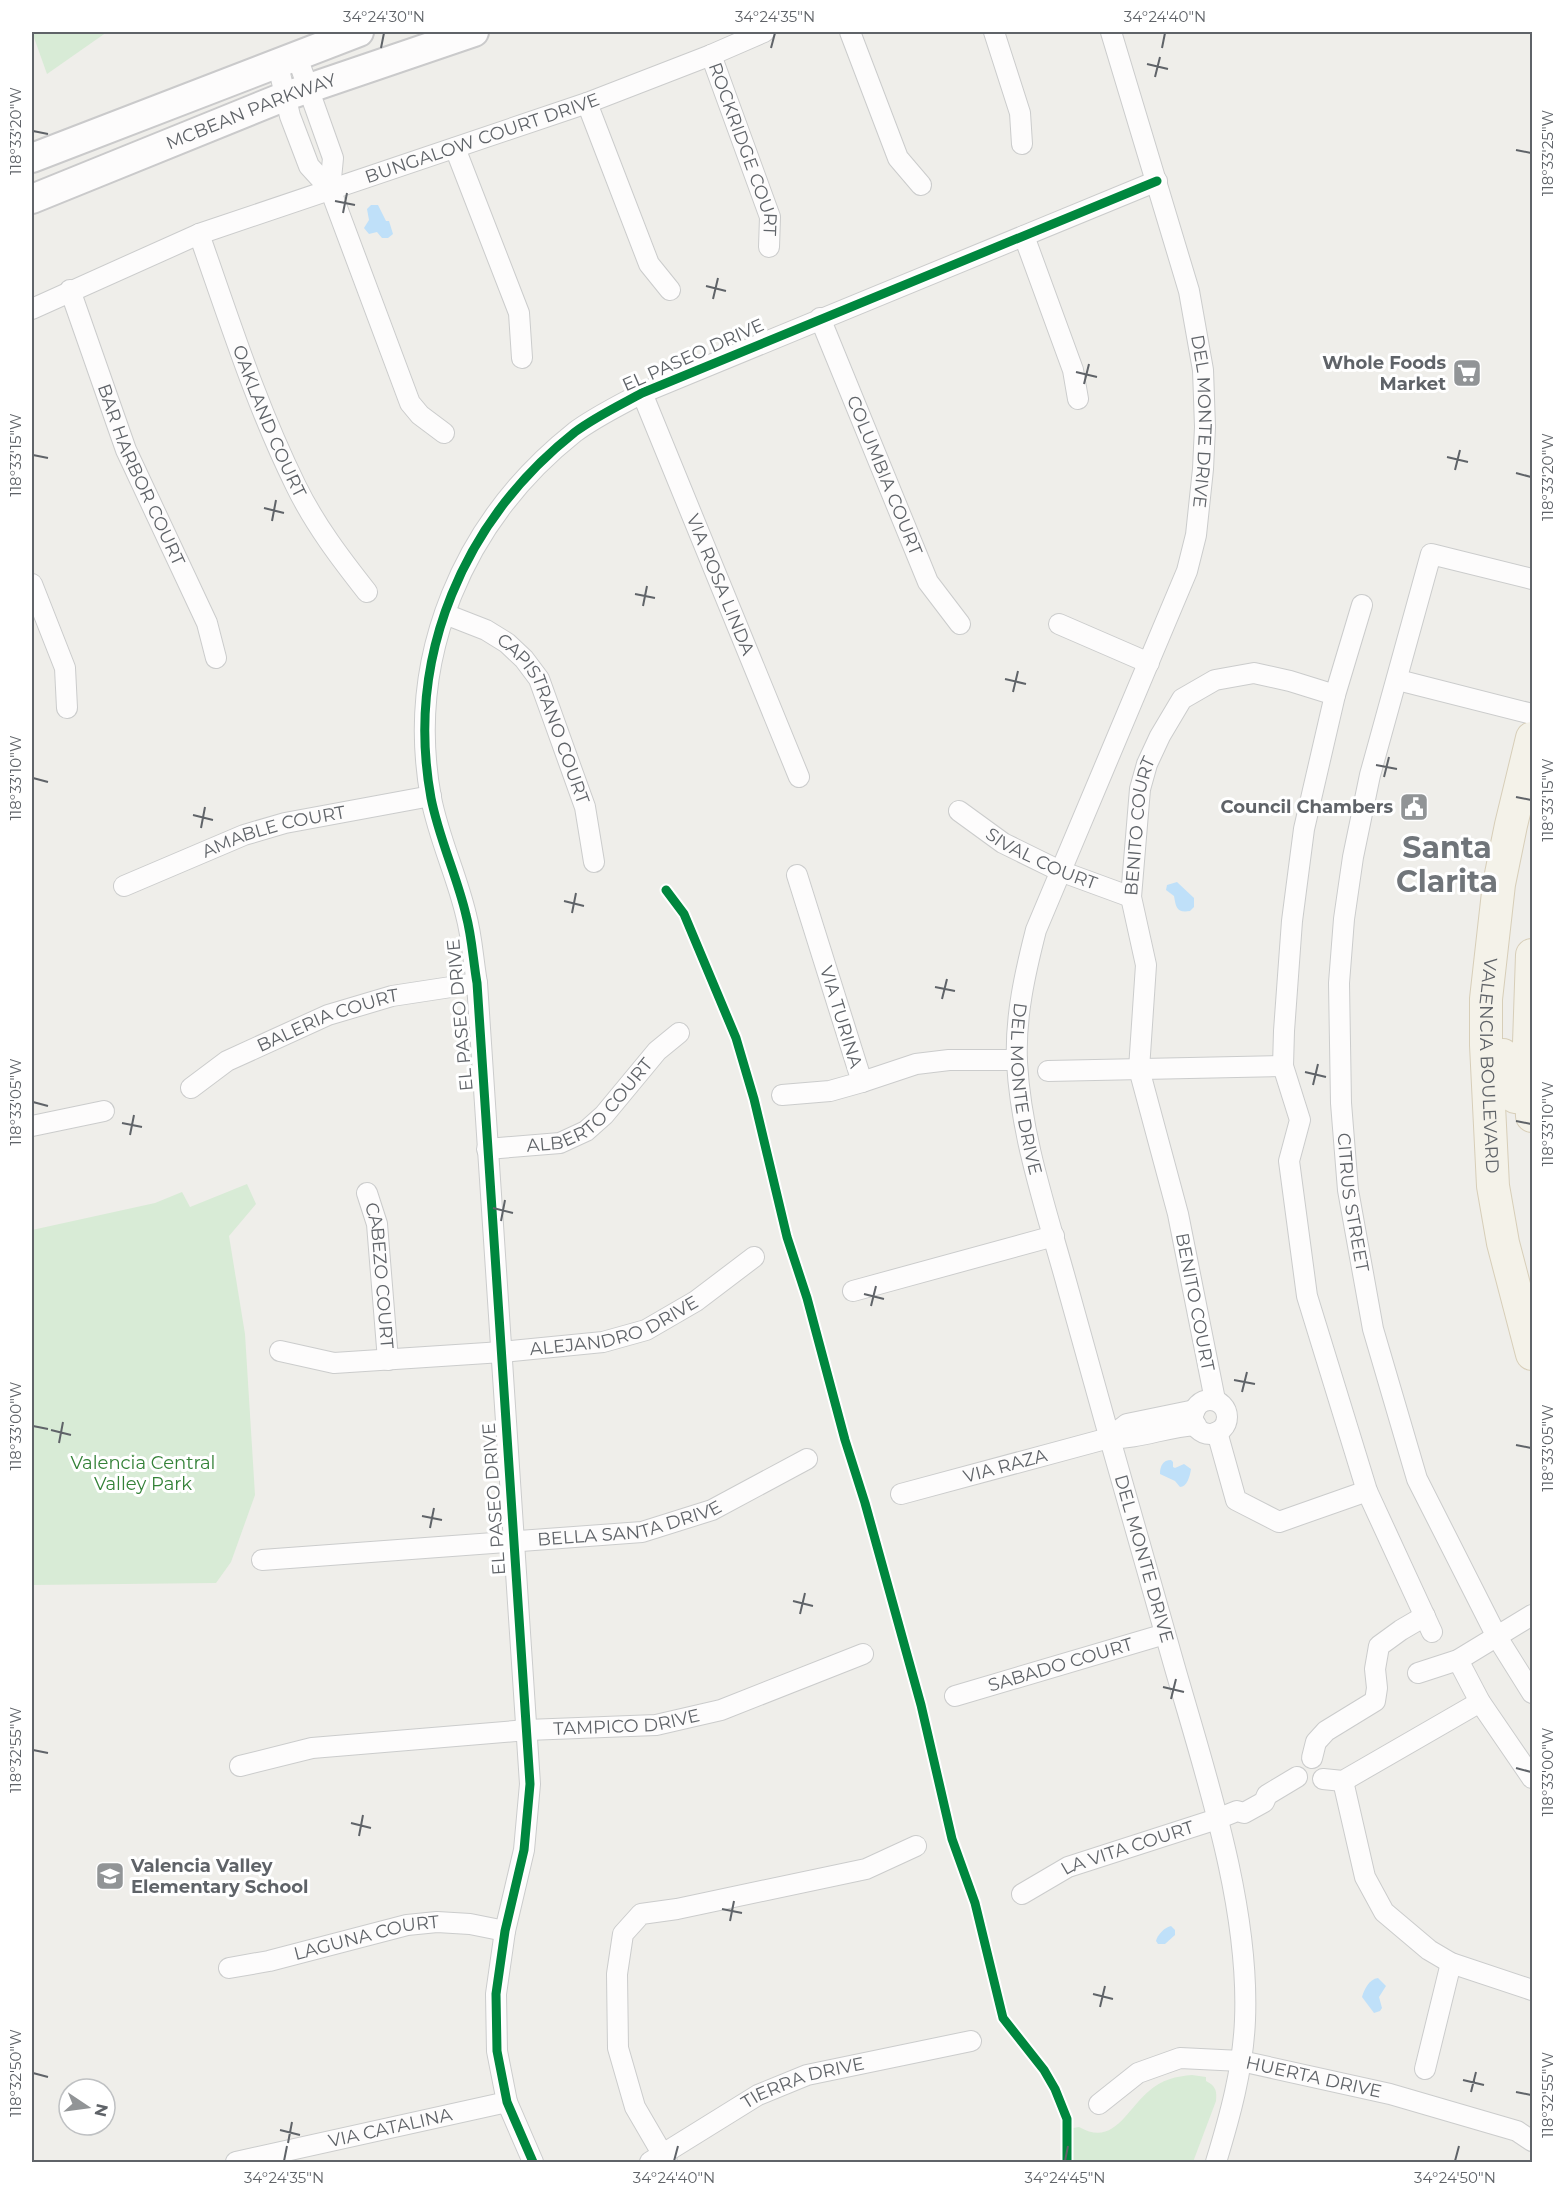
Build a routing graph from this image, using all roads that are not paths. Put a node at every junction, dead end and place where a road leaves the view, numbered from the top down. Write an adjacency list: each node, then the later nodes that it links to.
1 (359, 32): 8 (main road, MCBEAN PARKWAY)
2 (474, 32): 9 (main road, MCBEAN PARKWAY)
3 (764, 32): 7 (street, BUNGALOW COURT DRIVE)
4 (850, 32): 15 (street)
5 (994, 32): 11 (street)
6 (1111, 32): 14 (street, DEL MONTE DRIVE)
7 (711, 55): 10 (street, BUNGALOW COURT DRIVE); 20 (street, ROCKRIDGE COURT)
8 (287, 58): 9 (street); 13 (main road, MCBEAN PARKWAY)
9 (298, 92): 16 (street); 16 (street); 17 (main road, MCBEAN PARKWAY)
10 (587, 103): 12 (street, BUNGALOW COURT DRIVE); 21 (street)
11 (1022, 144)
12 (455, 148): 16 (street, BUNGALOW COURT DRIVE); 25 (street)
13 (32, 158)
14 (1156, 181): 19 (street, EL PASEO DRIVE); 37 (street, DEL MONTE DRIVE)
15 (921, 185)
16 (330, 189): 18 (street, BUNGALOW COURT DRIVE); 28 (street)
17 (32, 199)
18 (199, 234): 22 (street, BUNGALOW COURT DRIVE); 31 (street, OAKLAND COURT)
19 (1024, 236): 24 (street, EL PASEO DRIVE); 27 (street)
20 (769, 247)
21 (670, 290)
22 (70, 291): 23 (street, BUNGALOW COURT DRIVE); 36 (street, BAR HARBOR COURT)
23 (32, 309)
24 (820, 318): 26 (street, EL PASEO DRIVE); 34 (street, COLUMBIA COURT)
25 (522, 358)
26 (642, 393): 33 (street, EL PASEO DRIVE); 43 (street, VIA ROSA LINDA)
27 (1078, 399)
28 (444, 433)
29 (1533, 579): 38 (street, CITRUS STREET)
30 (32, 584): 40 (street)
31 (367, 592)
32 (1362, 605): 39 (street)
33 (445, 614): 44 (street, EL PASEO DRIVE); 46 (street, CAPISTRANO COURT)
34 (960, 624)
35 (1059, 624): 37 (street)
36 (216, 658)
37 (1149, 663): 47 (street, DEL MONTE DRIVE)
38 (1398, 680): 41 (street); 85 (street, CITRUS STREET)
39 (1335, 695): 50 (street, BENITO COURT); 56 (street)
40 (67, 708)
41 (1533, 714)
42 (1533, 738): 51 (main road, VALENCIA BOULEVARD)
43 (799, 777)
44 (431, 796): 49 (street, AMABLE COURT); 53 (street, EL PASEO DRIVE)
45 (959, 811): 47 (street, SIVAL COURT)
46 (594, 862)
47 (1060, 871): 50 (street, SIVAL COURT); 55 (street, DEL MONTE DRIVE)
48 (797, 875): 59 (street, VIA TURINA)
49 (124, 886)
50 (1131, 897): 57 (street, BENITO COURT)
51 (1492, 936): 62 (main road); 72 (main road, VALENCIA BOULEVARD)
52 (1533, 955): 62 (main road, VALENCIA BOULEVARD)
53 (477, 983): 60 (street, BALERIA COURT); 65 (street, EL PASEO DRIVE)
54 (679, 1034): 65 (street, ALBERTO COURT)
55 (1017, 1060): 59 (street); 67 (street, DEL MONTE DRIVE)
56 (1283, 1066): 57 (street); 79 (street)
57 (1139, 1069): 58 (street); 74 (street, BENITO COURT)
58 (1048, 1071)
59 (862, 1082): 61 (street, VIA TURINA)
60 (191, 1088)
61 (782, 1095)
62 (1532, 1107)
63 (104, 1111): 64 (street)
64 (32, 1126)
65 (487, 1149): 71 (street, EL PASEO DRIVE)
66 (367, 1193): 73 (street, CABEZO COURT)
67 (1054, 1236): 69 (street); 77 (street, DEL MONTE DRIVE)
68 (754, 1257): 71 (street, ALEJANDRO DRIVE)
69 (853, 1291)
70 (280, 1351): 73 (street, ALEJANDRO DRIVE)
71 (502, 1352): 73 (street, ALEJANDRO DRIVE); 81 (street, EL PASEO DRIVE)
72 (1533, 1354)
73 (388, 1360)
74 (1215, 1400): 75 (street); 76 (street)
75 (1195, 1417): 76 (street); 77 (street, VIA RAZA)
76 (1217, 1432): 79 (street)
77 (1109, 1438): 80 (street, VIA RAZA); 84 (street, DEL MONTE DRIVE)
78 (807, 1459): 81 (street, BELLA SANTA DRIVE)
79 (1367, 1491): 93 (street)
80 (901, 1494)
81 (513, 1541): 82 (street, BELLA SANTA DRIVE); 92 (street, EL PASEO DRIVE)
82 (261, 1560)
83 (1533, 1614): 85 (street)
84 (1165, 1634): 90 (street, SABADO COURT); 99 (street, DEL MONTE DRIVE)
85 (1497, 1637): 87 (street); 89 (street, CITRUS STREET)
86 (862, 1654): 92 (street, TAMPICO DRIVE)
87 (1458, 1660): 88 (street); 91 (street)
88 (1418, 1673)
89 (1533, 1693)
90 (955, 1696)
91 (1480, 1702): 96 (street); 98 (street)
92 (527, 1730): 94 (street, TAMPICO DRIVE); 102 (street, EL PASEO DRIVE)
93 (1312, 1758): 95 (street); 97 (street)
94 (240, 1766)
95 (1297, 1777): 97 (street); 99 (street, LA VITA COURT)
96 (1533, 1778)
97 (1323, 1779): 98 (street)
98 (1343, 1781): 103 (street)
99 (1217, 1819): 101 (street, LA VITA COURT); 107 (street, DEL MONTE DRIVE)
100 (916, 1846): 112 (street)
101 (1022, 1894)
102 (505, 1931): 104 (street, LAGUNA COURT); 109 (street, EL PASEO DRIVE)
103 (1451, 1963): 105 (street); 108 (street)
104 (229, 1968)
105 (1533, 1990)
106 (971, 2041): 112 (street, TIERRA DRIVE)
107 (1241, 2061): 110 (street, HUERTA DRIVE); 111 (street, HUERTA DRIVE); 115 (street, DEL MONTE DRIVE)
108 (1425, 2069)
109 (507, 2102): 113 (street, VIA CATALINA); 114 (street, EL PASEO DRIVE)
110 (1099, 2104)
111 (1533, 2141)
112 (659, 2160)
113 (236, 2163)
114 (533, 2163)
115 (1216, 2163)

